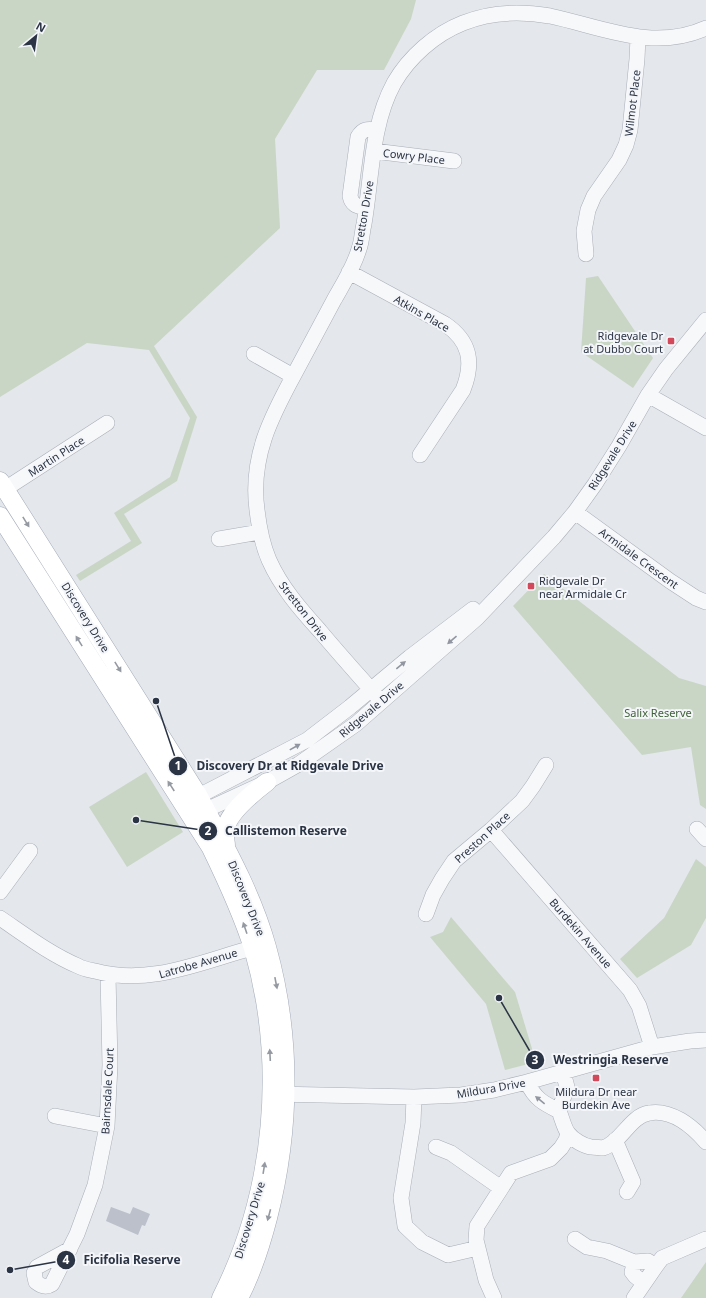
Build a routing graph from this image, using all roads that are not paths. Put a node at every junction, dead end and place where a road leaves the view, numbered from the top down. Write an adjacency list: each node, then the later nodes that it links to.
1 (529, 7): 3 (street, Stretton Drive); 4 (street, Stretton Drive)
2 (706, 28): 3 (street, Stretton Drive)
3 (638, 37): 8 (street, Wilmot Place)
4 (377, 130): 5 (street, Stretton Drive); 7 (street)
5 (374, 151): 6 (street, Cowry Place); 7 (street, Stretton Drive)
6 (454, 161)
7 (366, 208): 9 (street, Stretton Drive)
8 (586, 254)
9 (349, 272): 12 (street, Stretton Drive); 16 (street, Atkins Place)
10 (706, 320): 13 (street, Ridgevale Drive)
11 (254, 354): 12 (street)
12 (293, 376): 20 (street, Stretton Drive)
13 (648, 395): 15 (street); 18 (street, Ridgevale Drive)
14 (107, 423): 17 (street, Martin Place)
15 (706, 428)
16 (420, 455)
17 (2, 485): 28 (main road, Discovery Drive, one-way to 28)
18 (575, 512): 22 (street, Ridgevale Drive); 23 (street, Armidale Crescent)
19 (0, 516): 28 (main road, Discovery Drive, one-way to 19)
20 (260, 532): 21 (street); 24 (street, Stretton Drive)
21 (219, 540)
22 (510, 583): 24 (street, Ridgevale Drive, one-way to 22); 25 (street, Ridgevale Drive, one-way to 25)
23 (706, 602)
24 (371, 689): 25 (street, Stretton Drive); 28 (street, Ridgevale Drive, one-way to 24)
25 (381, 701): 27 (street, Ridgevale Drive)
26 (546, 765): 29 (street, Preston Place)
27 (267, 782): 28 (street, Ridgevale Drive); 30 (main road)
28 (195, 807): 30 (main road, Discovery Drive); 35 (main road, Discovery Drive, one-way to 28)
29 (491, 830): 33 (street, Preston Place); 38 (street, Burdekin Avenue)
30 (226, 848): 35 (main road, Discovery Drive)
31 (30, 851): 32 (street)
32 (0, 892)
33 (426, 914)
34 (0, 918): 36 (street, Latrobe Avenue)
35 (260, 946): 36 (street, Latrobe Avenue); 41 (main road, Discovery Drive)
36 (108, 975): 45 (street, Bairnsdale Court)
37 (706, 1040): 38 (street, Mildura Drive)
38 (652, 1047): 39 (street, Mildura Drive)
39 (563, 1072): 40 (street, Mildura Drive); 43 (street)
40 (527, 1082): 42 (street, Mildura Drive); 43 (street, one-way to 40)
41 (278, 1094): 42 (street, Mildura Drive); 59 (main road, Discovery Drive, one-way to 41); 60 (main road, Discovery Drive, one-way to 60)
42 (414, 1097): 54 (street)
43 (559, 1111): 46 (street)
44 (55, 1116): 45 (street)
45 (107, 1126): 55 (street, Bairnsdale Court)
46 (568, 1133): 48 (street); 50 (street)
47 (704, 1135): 48 (street)
48 (615, 1140): 51 (street)
49 (436, 1147): 50 (street)
50 (501, 1188): 54 (street)
51 (627, 1192)
52 (575, 1239): 56 (street)
53 (706, 1239): 57 (street)
54 (478, 1248): 61 (street)
55 (70, 1249)
56 (638, 1262): 57 (street); 58 (street)
57 (656, 1266): 58 (street)
58 (644, 1283): 62 (street)
59 (221, 1298)
60 (239, 1298)
61 (494, 1298)
62 (634, 1298)

